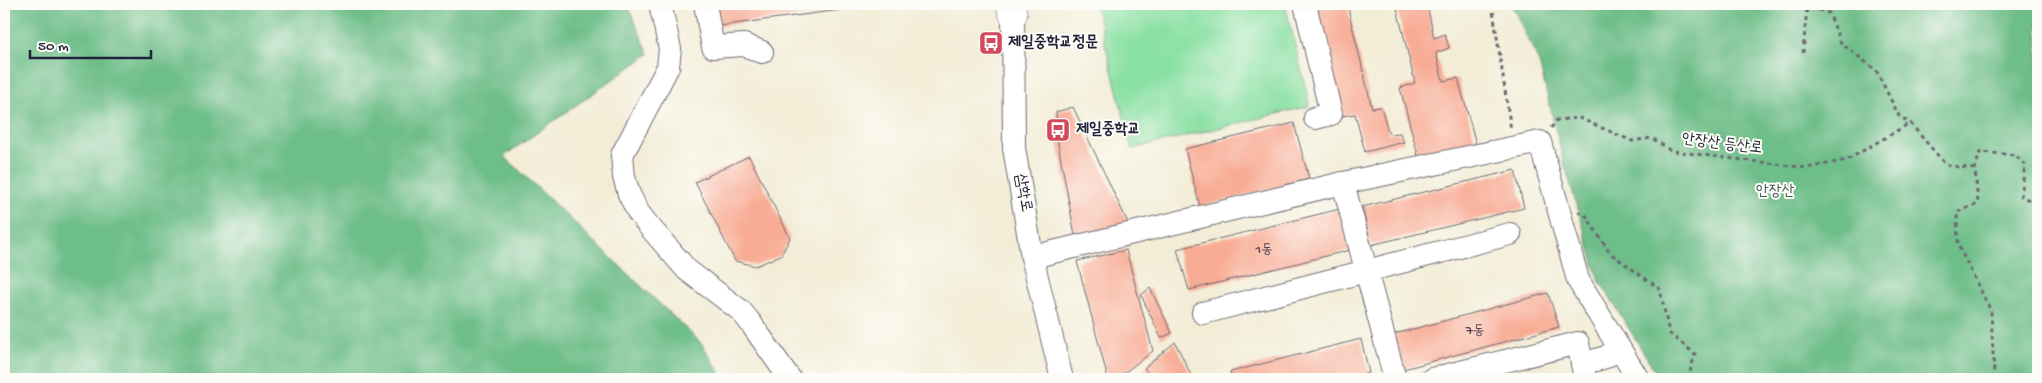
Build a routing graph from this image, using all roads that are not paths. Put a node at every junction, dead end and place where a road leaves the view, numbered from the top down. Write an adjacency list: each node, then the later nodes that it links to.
1 (660, 4): 14 (street)
2 (705, 4): 5 (street)
3 (1305, 4): 6 (street)
4 (1012, 7): 9 (street, 삼학로)
5 (762, 52)
6 (1315, 118)
7 (1343, 183): 9 (street); 10 (street); 12 (street)
8 (1510, 234): 10 (street)
9 (1032, 257): 15 (street, 삼학로)
10 (1366, 271): 11 (street); 16 (street)
11 (1203, 313)
12 (1619, 348): 13 (street); 18 (street)
13 (1584, 371): 17 (street)
14 (790, 379)
15 (1062, 379)
16 (1395, 379)
17 (1432, 379)
18 (1638, 379)

